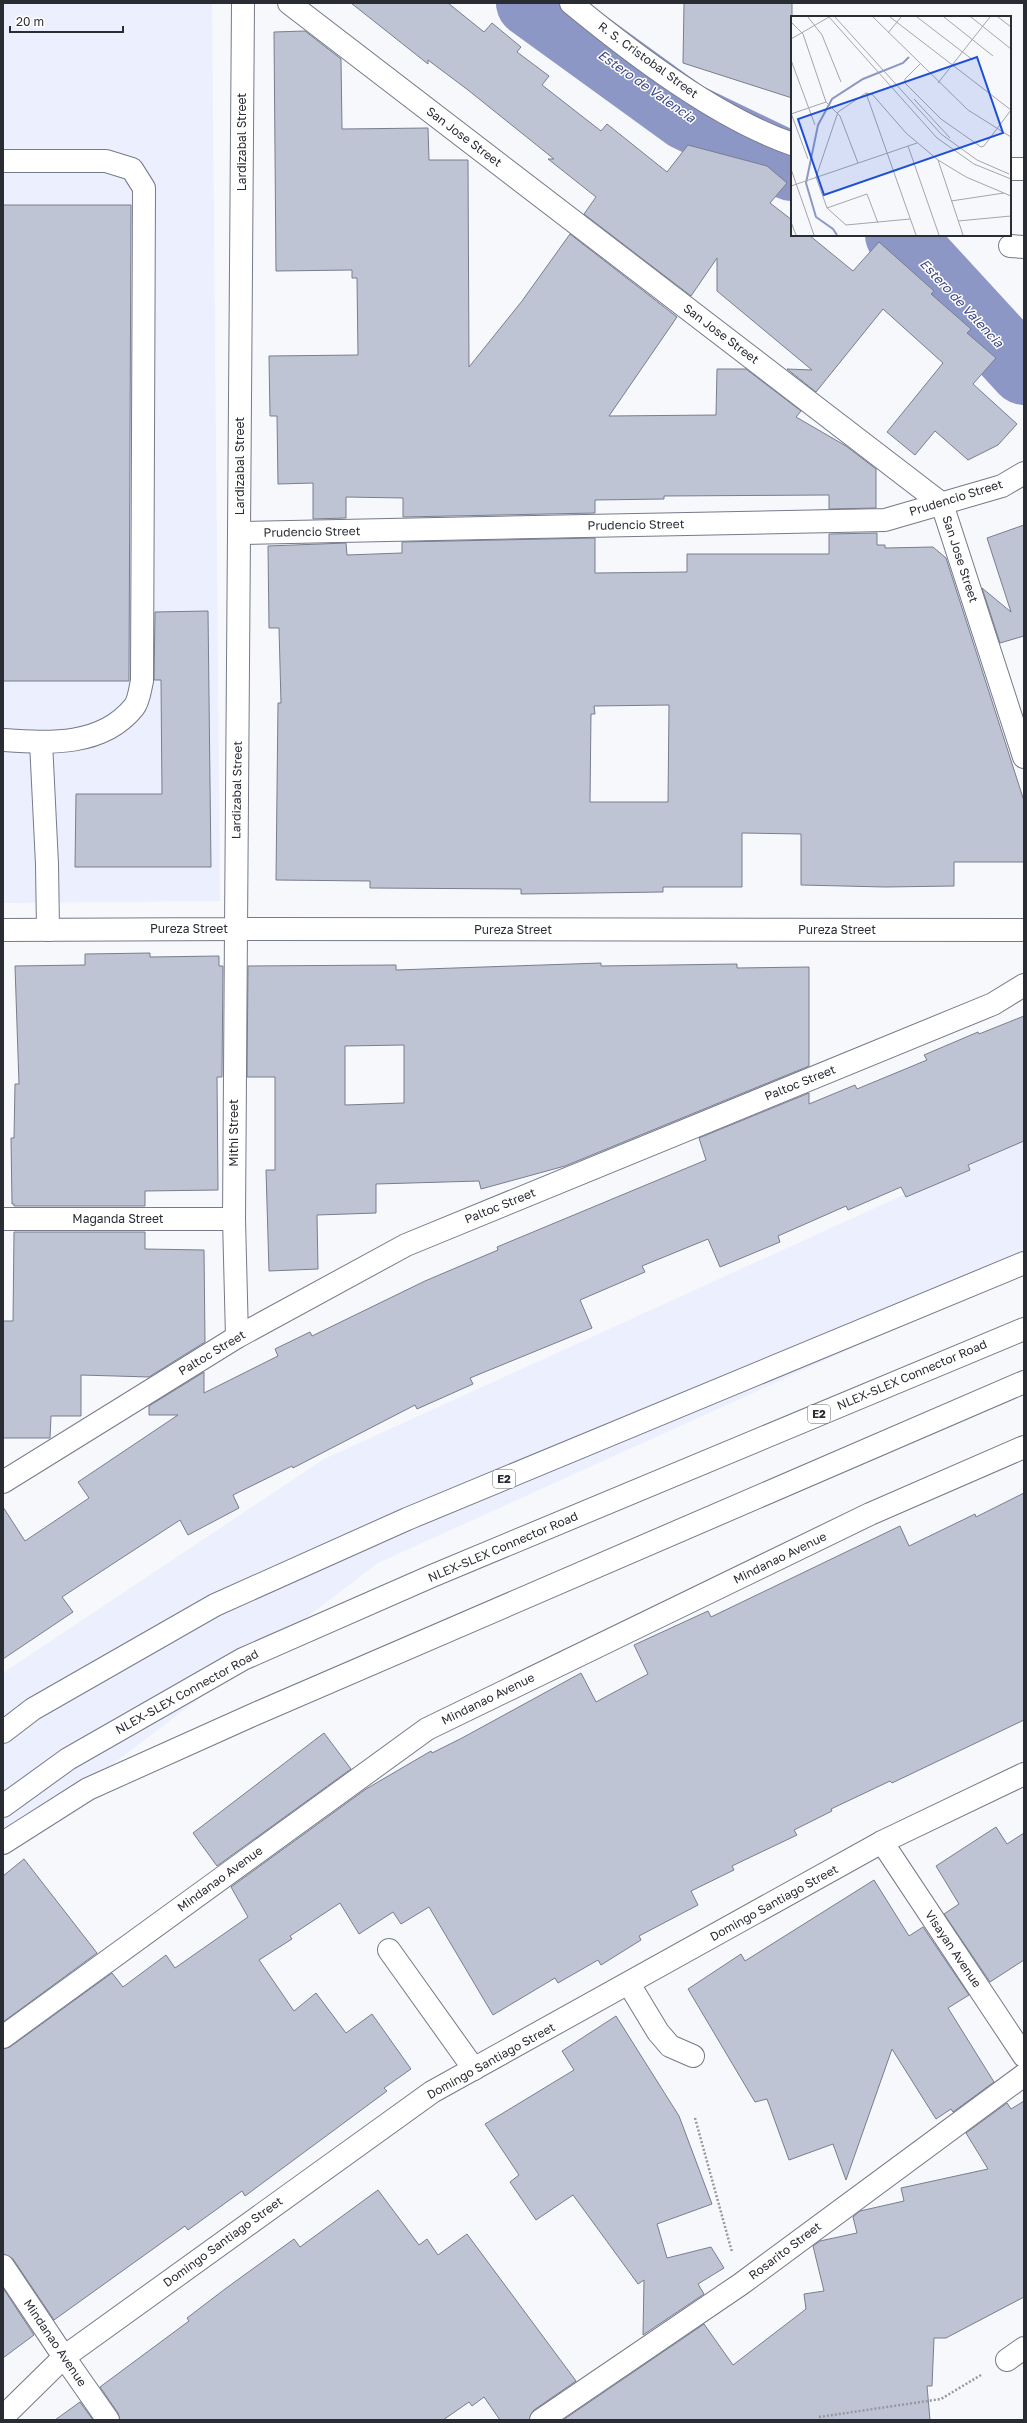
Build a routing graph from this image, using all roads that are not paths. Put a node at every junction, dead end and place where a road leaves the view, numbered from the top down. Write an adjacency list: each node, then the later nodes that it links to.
1 (243, 3): 10 (main road, Lardizabal Street)
2 (289, 3): 9 (main road, San Jose Street)
3 (571, 3): 4 (main road, R. S. Cristobal Street)
4 (791, 144)
5 (3, 161): 12 (main road)
6 (1011, 169): 7 (main road)
7 (1024, 169)
8 (1024, 473): 9 (main road, Prudencio Street)
9 (942, 504): 10 (main road, Prudencio Street); 13 (main road, San Jose Street)
10 (239, 533): 14 (main road, Lardizabal Street)
11 (3, 740): 12 (main road)
12 (41, 742): 16 (main road)
13 (1024, 757)
14 (236, 929): 16 (main road, Pureza Street); 17 (main road, Pureza Street); 19 (main road, Mithi Street)
15 (3, 930): 16 (main road, Pureza Street)
16 (48, 930)
17 (1024, 930)
18 (1024, 985): 23 (main road, Paltoc Street)
19 (234, 1219): 20 (main road, Maganda Street); 23 (main road, Mithi Street)
20 (3, 1220)
21 (1024, 1263): 27 (main road, E2)
22 (1024, 1329): 29 (main road, NLEX-SLEX Connector Road / E2)
23 (238, 1336): 26 (main road, Paltoc Street)
24 (1024, 1382): 31 (main road)
25 (1024, 1447): 34 (main road, Mindanao Avenue)
26 (3, 1482)
27 (3, 1732)
28 (1024, 1774): 30 (main road, Domingo Santiago Street)
29 (3, 1806)
30 (882, 1842): 33 (main road, Domingo Santiago Street); 36 (main road, Visayan Avenue)
31 (3, 1843)
32 (389, 1950): 37 (main road)
33 (629, 1984): 35 (main road); 37 (main road, Domingo Santiago Street)
34 (3, 2037)
35 (693, 2056)
36 (1024, 2056)
37 (474, 2069): 41 (main road, Domingo Santiago Street)
38 (1024, 2074): 45 (main road, Rosarito Street)
39 (3, 2266): 41 (main road, Mindanao Avenue)
40 (1024, 2348): 42 (main road)
41 (64, 2357): 43 (main road, Domingo Santiago Street); 44 (main road, Mindanao Avenue)
42 (1006, 2360)
43 (3, 2417)
44 (108, 2420)
45 (541, 2420)

